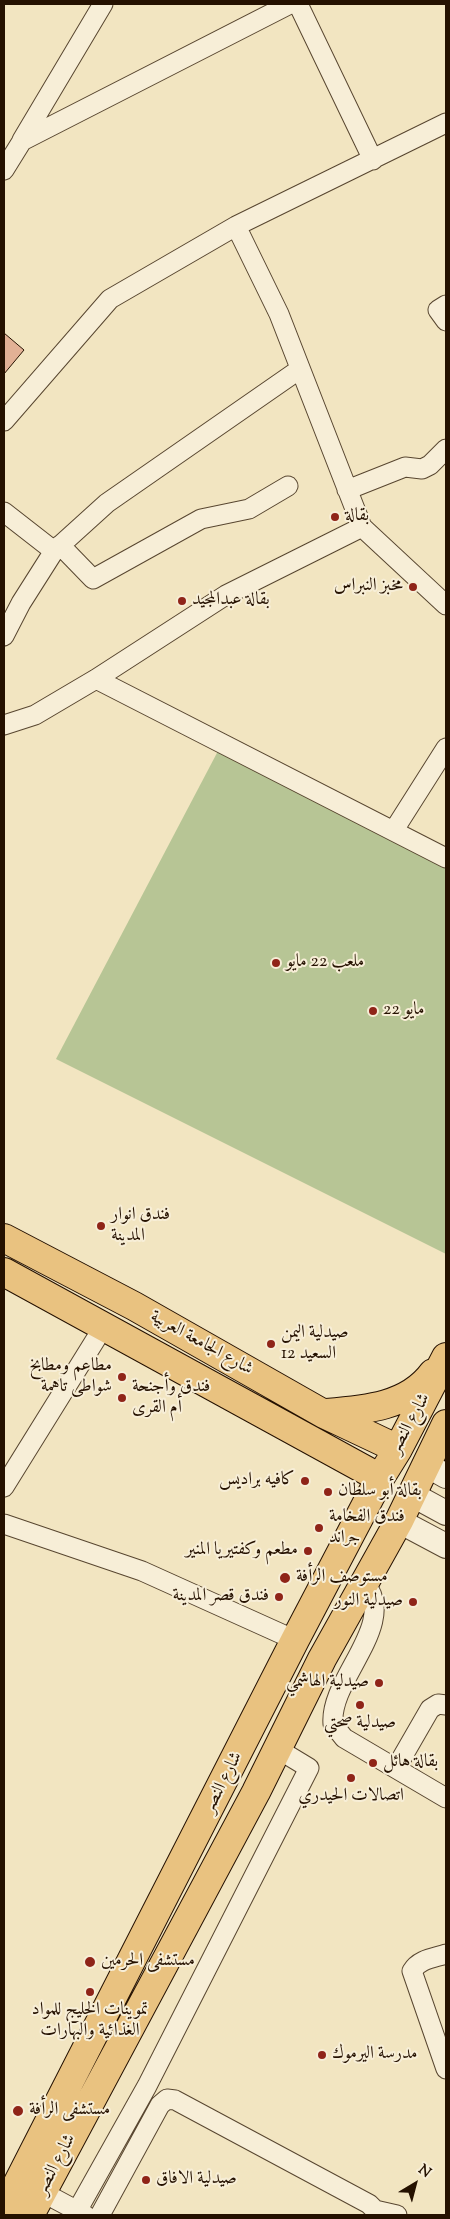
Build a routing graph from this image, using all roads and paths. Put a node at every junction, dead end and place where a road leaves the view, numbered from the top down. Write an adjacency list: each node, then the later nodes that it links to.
1 (102, 4): 5 (street)
2 (290, 4): 5 (street)
3 (298, 4): 6 (street)
4 (446, 123): 6 (street)
5 (22, 141): 7 (street)
6 (373, 160): 8 (street)
7 (4, 170)
8 (236, 226): 11 (street); 12 (street)
9 (446, 305): 10 (street)
10 (446, 322)
11 (300, 369): 16 (street); 19 (street)
12 (4, 421)
13 (446, 449): 14 (street)
14 (438, 466): 16 (street)
15 (288, 486): 19 (street)
16 (347, 490): 18 (street)
17 (4, 512): 19 (street)
18 (362, 527): 20 (street); 22 (street)
19 (57, 548): 21 (street)
20 (444, 599)
21 (4, 636)
22 (96, 679): 23 (street); 25 (street)
23 (4, 725)
24 (446, 748): 25 (street)
25 (394, 830): 26 (street)
26 (446, 858)
27 (4, 1238): 31 (main road, شارع الجامعة العربية)
28 (4, 1272): 29 (main road, شارع الجامعة العربية)
29 (104, 1326): 35 (street); 36 (main road, شارع الجامعة العربية)
30 (446, 1357): 31 (main road); 33 (main road, شارع النصر)
31 (324, 1414): 33 (main road, شارع الجامعة العربية)
32 (446, 1424): 34 (main road, شارع النصر)
33 (398, 1449): 36 (main road, شارع النصر)
34 (436, 1470): 37 (main road, شارع النصر)
35 (4, 1487)
36 (375, 1488): 43 (main road, شارع النصر)
37 (411, 1494): 38 (street); 39 (main road, شارع النصر)
38 (446, 1513)
39 (399, 1521): 41 (street); 42 (main road, شارع النصر)
40 (4, 1524): 43 (street)
41 (446, 1546)
42 (364, 1582): 46 (main road, شارع النصر); 47 (street)
43 (295, 1640): 45 (main road, شارع النصر)
44 (446, 1705): 47 (street)
45 (248, 1736): 46 (main road); 48 (main road, شارع النصر)
46 (276, 1748): 49 (main road, شارع النصر); 55 (street)
47 (396, 1768): 50 (street)
48 (226, 1778): 49 (main road); 54 (main road, شارع النصر)
49 (256, 1792): 53 (main road, شارع النصر)
50 (446, 1798)
51 (446, 1954): 52 (street)
52 (446, 2069)
53 (36, 2204): 55 (street)
54 (4, 2210)
55 (81, 2213)
56 (375, 2213): 57 (street); 58 (street)
57 (100, 2215)
58 (396, 2215)

